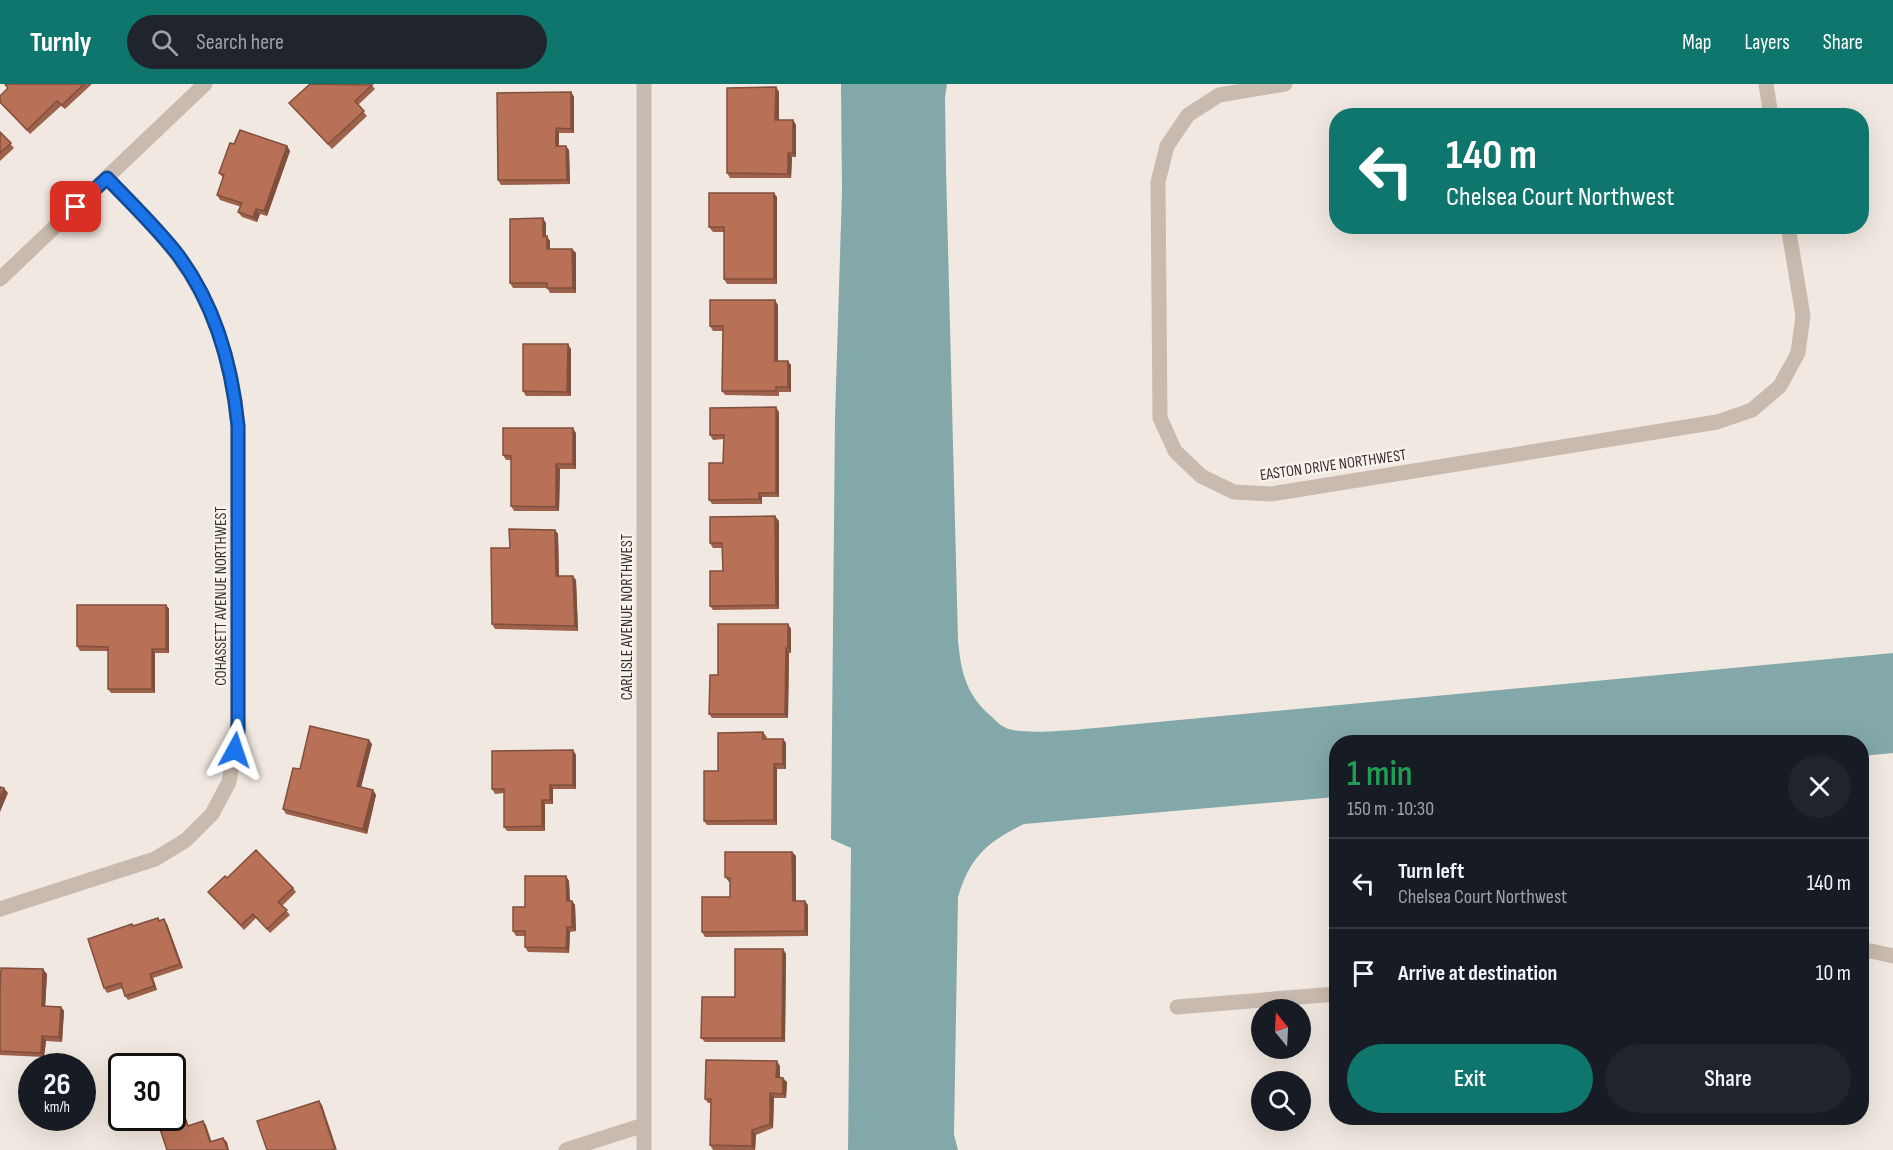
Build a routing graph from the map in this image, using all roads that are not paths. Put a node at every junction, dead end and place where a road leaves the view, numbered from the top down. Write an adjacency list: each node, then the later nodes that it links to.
1 (205, 84): 6 (street)
2 (644, 84): 14 (street, CARLISLE AVENUE NORTHWEST)
3 (1285, 84): 7 (street, EASTON DRIVE NORTHWEST)
4 (1766, 84): 5 (street)
5 (1770, 108)
6 (107, 178): 8 (street); 9 (street, COHASSETT AVENUE NORTHWEST)
7 (1789, 234)
8 (0, 279)
9 (0, 909)
10 (1869, 951): 11 (street)
11 (1893, 956)
12 (1329, 995): 13 (street)
13 (1178, 1007)
14 (644, 1125): 15 (street); 16 (street, CARLISLE AVENUE NORTHWEST)
15 (566, 1150)
16 (644, 1150)

